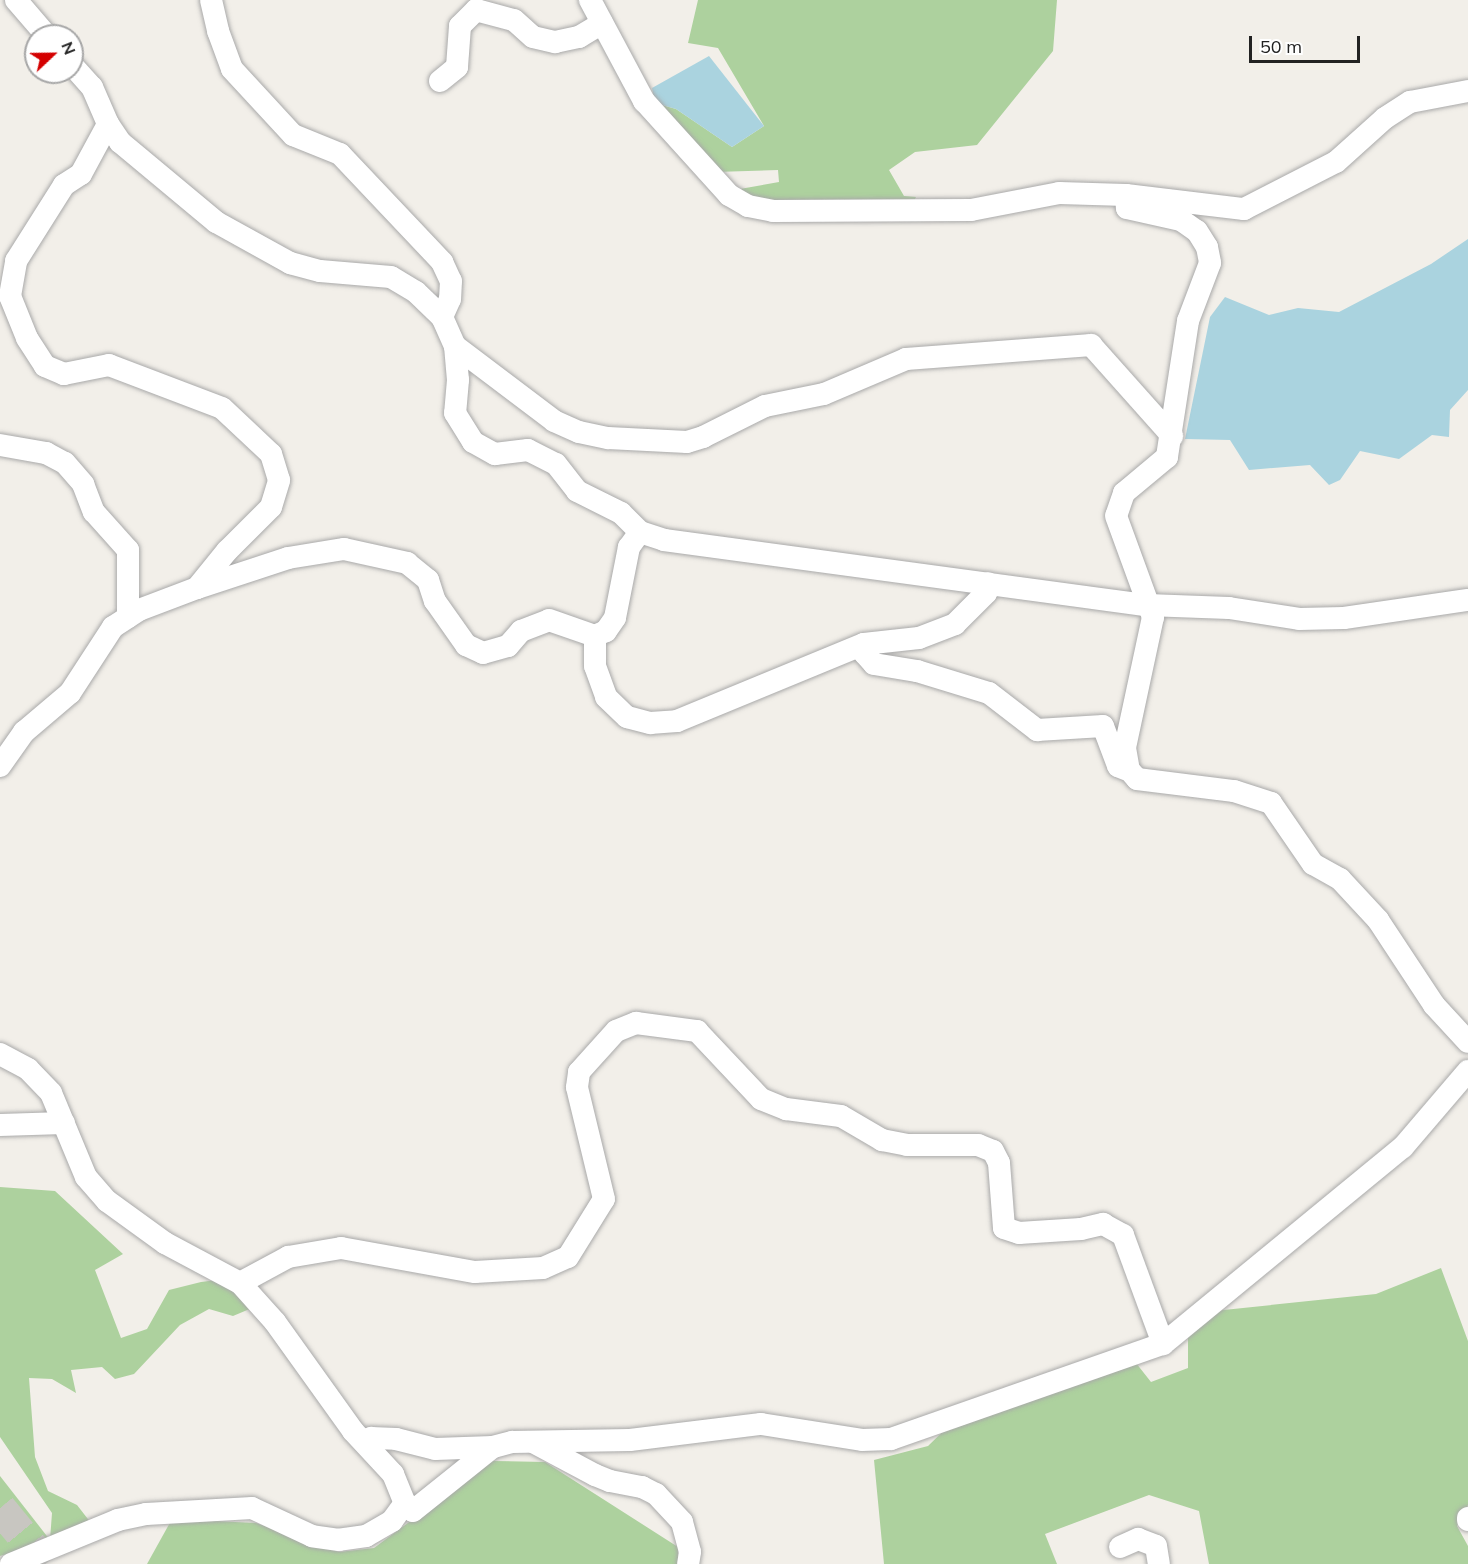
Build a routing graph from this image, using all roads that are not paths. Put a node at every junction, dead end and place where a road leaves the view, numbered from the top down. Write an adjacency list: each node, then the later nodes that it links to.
1 (14, 0): 2 (street); 6 (street)
2 (23, 0)
3 (211, 0): 12 (street)
4 (590, 0): 5 (street)
5 (602, 23): 8 (street); 11 (street)
6 (36, 24)
7 (84, 78): 10 (street)
8 (440, 81)
9 (1468, 91): 11 (street)
10 (108, 124): 12 (street); 18 (street)
11 (1126, 195): 14 (street)
12 (442, 317): 13 (street)
13 (455, 346): 14 (street); 16 (street)
14 (1172, 436): 20 (street)
15 (0, 445): 21 (street)
16 (640, 532): 17 (street); 22 (street)
17 (988, 583): 20 (street); 23 (street)
18 (197, 588): 21 (street); 22 (street)
19 (1468, 600): 20 (street)
20 (1147, 605): 25 (street)
21 (128, 617): 24 (street)
22 (595, 636): 23 (street)
23 (864, 644): 25 (street)
24 (0, 766)
25 (1129, 770): 26 (street)
26 (1468, 1042)
27 (0, 1054): 29 (street)
28 (1464, 1084): 32 (street)
29 (64, 1123): 30 (street); 31 (street)
30 (0, 1125)
31 (240, 1283): 32 (street); 33 (street)
32 (1163, 1344): 34 (street)
33 (364, 1442): 35 (street); 36 (street)
34 (533, 1442): 35 (street); 39 (street)
35 (493, 1447): 36 (street)
36 (405, 1503): 38 (street)
37 (1120, 1547): 40 (street)
38 (11, 1564)
39 (688, 1564)
40 (1159, 1564)

